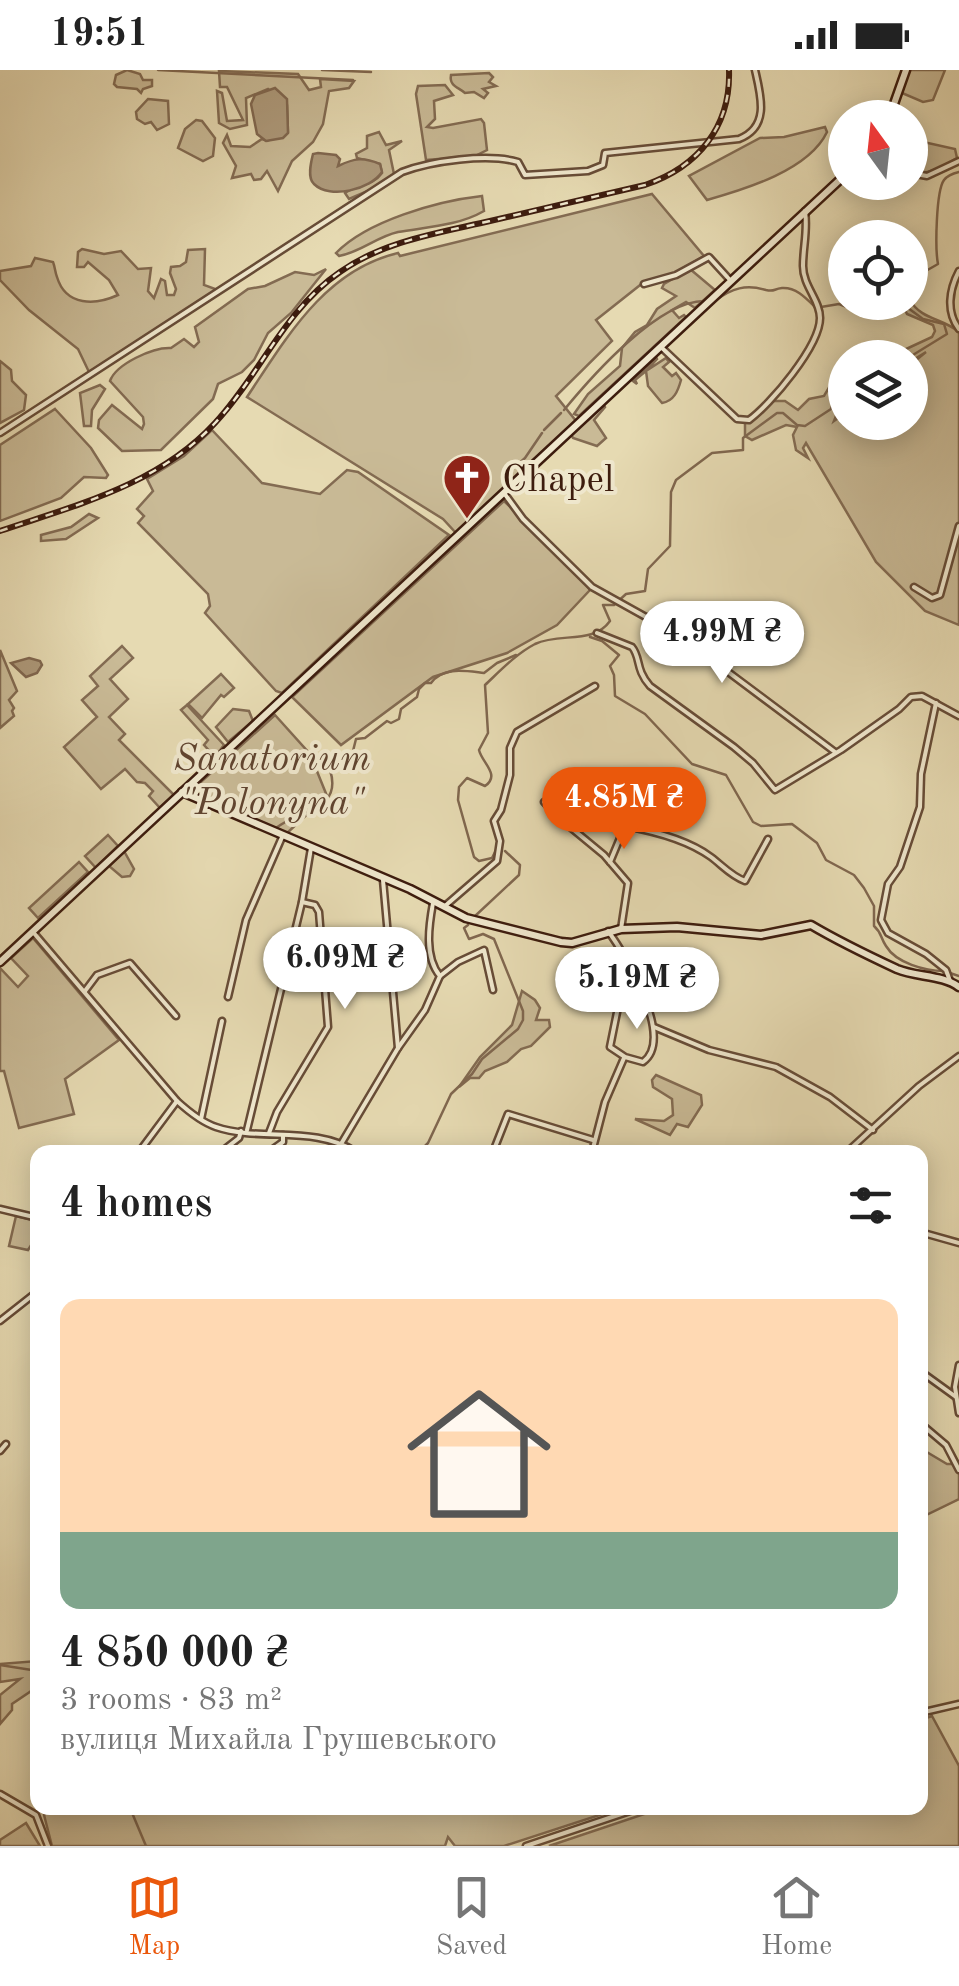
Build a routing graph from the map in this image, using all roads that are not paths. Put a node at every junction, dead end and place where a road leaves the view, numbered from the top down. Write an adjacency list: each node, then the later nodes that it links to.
1 (756, 70): 13 (street)
2 (906, 70): 3 (street)
3 (895, 100)
4 (959, 161): 5 (street)
5 (928, 176)
6 (828, 189): 7 (street)
7 (805, 210): 9 (street); 12 (street)
8 (959, 271): 11 (street)
9 (730, 280): 10 (street); 12 (street)
10 (644, 284)
11 (957, 324)
12 (661, 347): 14 (street)
13 (0, 432)
14 (504, 493): 21 (street); 22 (street)
15 (959, 526): 16 (street)
16 (914, 587)
17 (597, 632): 21 (street)
18 (596, 686): 31 (street)
19 (936, 703): 20 (street); 21 (street); 38 (street)
20 (959, 716)
21 (836, 752)
22 (184, 793): 24 (street); 34 (street)
23 (544, 802): 27 (street)
24 (283, 835): 26 (street); 42 (street)
25 (768, 839): 27 (street)
26 (311, 848): 28 (street); 30 (street)
27 (610, 862): 32 (street)
28 (383, 877): 29 (street); 46 (street)
29 (434, 900): 31 (street); 37 (street)
30 (302, 902): 52 (street); 53 (street)
31 (446, 906): 33 (street)
32 (621, 929): 33 (street); 38 (street)
33 (608, 931): 36 (street)
34 (32, 932): 35 (street); 41 (street)
35 (0, 962)
36 (627, 963): 45 (street); 48 (street)
37 (440, 976): 40 (street); 46 (street)
38 (950, 981): 39 (street)
39 (959, 987)
40 (493, 990)
41 (84, 993): 43 (street); 49 (street)
42 (228, 997)
43 (176, 1016)
44 (222, 1021): 50 (street)
45 (654, 1027): 48 (street); 51 (street)
46 (398, 1048): 56 (street)
47 (959, 1056): 51 (street)
48 (625, 1057): 55 (street)
49 (177, 1101): 50 (street); 57 (street)
50 (201, 1120): 52 (street)
51 (873, 1130): 62 (street)
52 (244, 1132): 53 (street); 58 (street)
53 (269, 1133): 54 (street)
54 (283, 1135): 56 (street); 59 (street)
55 (593, 1140): 60 (street); 61 (street)
56 (341, 1144)
57 (144, 1145)
58 (230, 1145)
59 (278, 1145)
60 (496, 1145)
61 (593, 1145)
62 (855, 1145)
63 (0, 1210): 64 (street)
64 (30, 1216)
65 (928, 1234): 66 (street)
66 (959, 1243)
67 (30, 1297): 68 (street)
68 (0, 1321)
69 (959, 1365): 71 (street)
70 (928, 1377): 71 (street)
71 (956, 1397): 72 (street)
72 (959, 1413)
73 (928, 1430): 76 (street)
74 (6, 1444): 75 (street)
75 (0, 1452)
76 (959, 1470)
77 (959, 1704): 78 (street)
78 (928, 1712)
79 (0, 1794): 80 (street)
80 (30, 1811)
81 (36, 1815): 83 (street)
82 (618, 1815): 84 (street)
83 (48, 1846)
84 (526, 1846)

